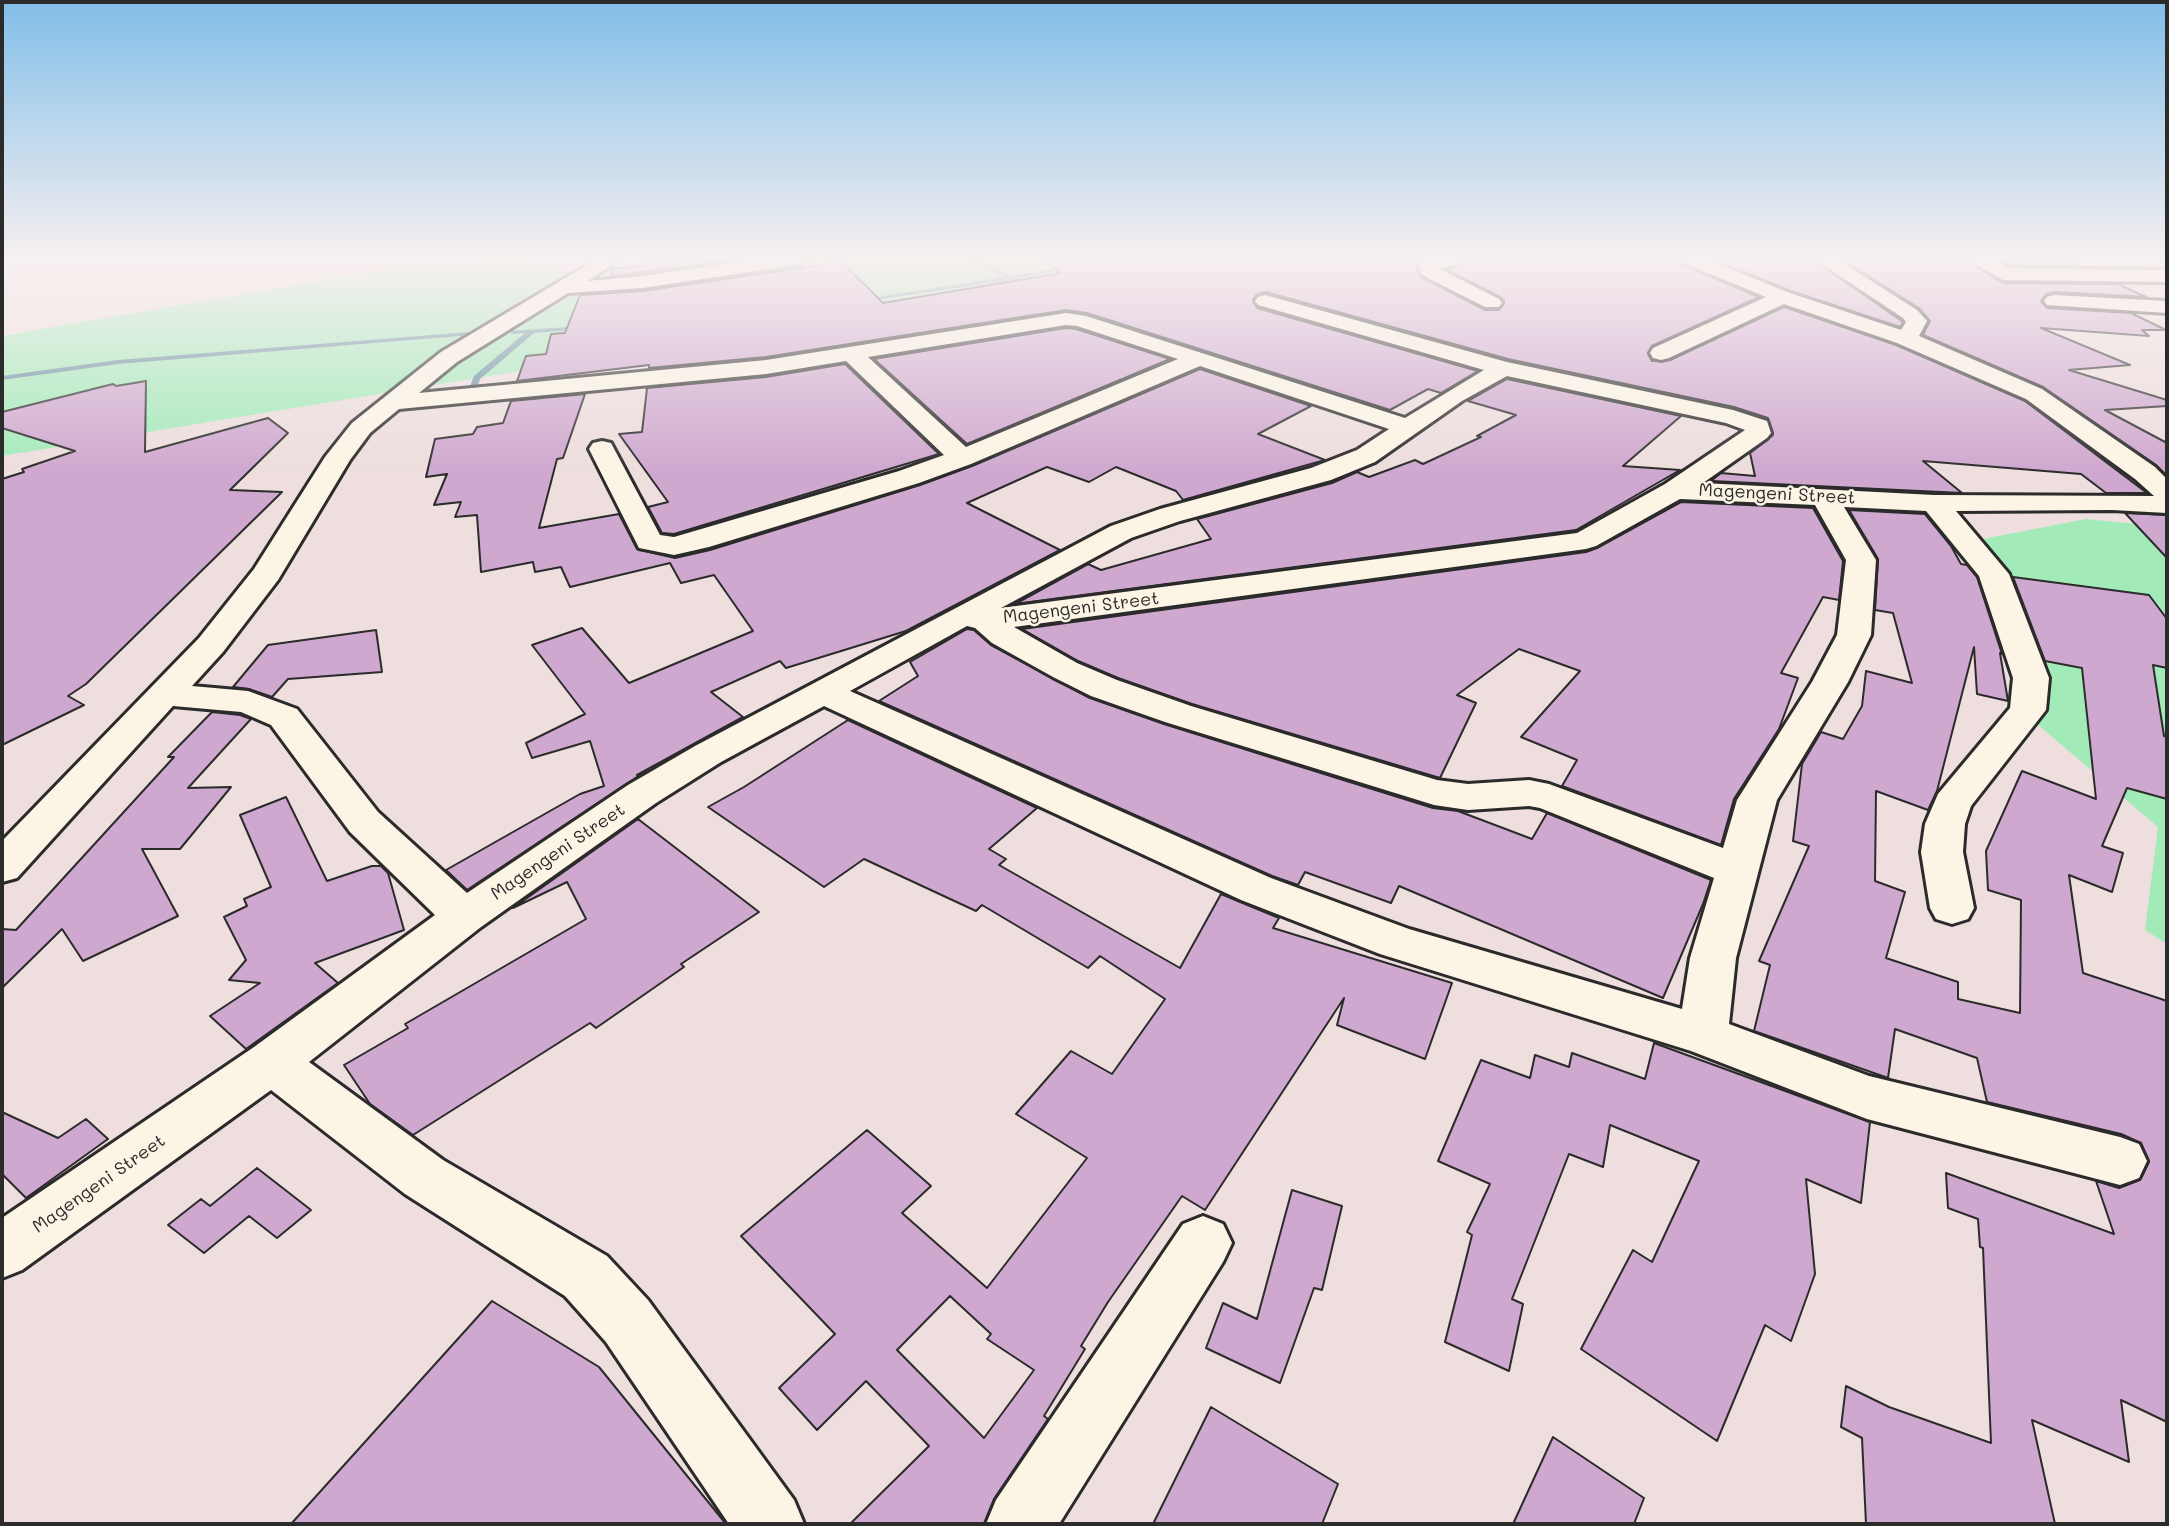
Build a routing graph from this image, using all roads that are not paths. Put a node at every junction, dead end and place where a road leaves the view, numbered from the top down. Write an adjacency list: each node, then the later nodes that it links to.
1 (496, 329): 13 (street)
2 (999, 329): 10 (street)
3 (1107, 329): 11 (street)
4 (1366, 329): 12 (street)
5 (1713, 329): 9 (street)
6 (1879, 329): 8 (street)
7 (1913, 329): 8 (street)
8 (1905, 338): 18 (street)
9 (1661, 353)
10 (852, 354): 13 (street); 16 (street)
11 (1197, 359): 14 (street); 16 (street)
12 (1504, 368): 14 (street); 17 (street)
13 (390, 403): 24 (street)
14 (1408, 427): 22 (street)
15 (602, 449): 16 (street)
16 (962, 458)
17 (1675, 490): 19 (street, Magengeni Street); 22 (street, Magengeni Street)
18 (2167, 494)
19 (1824, 496): 20 (street, Magengeni Street); 26 (street)
20 (1934, 502): 21 (street, Magengeni Street); 27 (street)
21 (2167, 505)
22 (973, 617): 23 (street, Magengeni Street); 26 (street)
23 (825, 693): 28 (street, Magengeni Street); 29 (street)
24 (166, 695): 25 (street); 28 (street)
25 (2, 867)
26 (1739, 871): 29 (street)
27 (1952, 908)
28 (465, 916): 30 (street, Magengeni Street)
29 (1703, 1035): 31 (street)
30 (272, 1062): 33 (street, Magengeni Street); 34 (street)
31 (2119, 1161)
32 (1203, 1243): 35 (street)
33 (2, 1251)
34 (770, 1524)
35 (1020, 1524)

